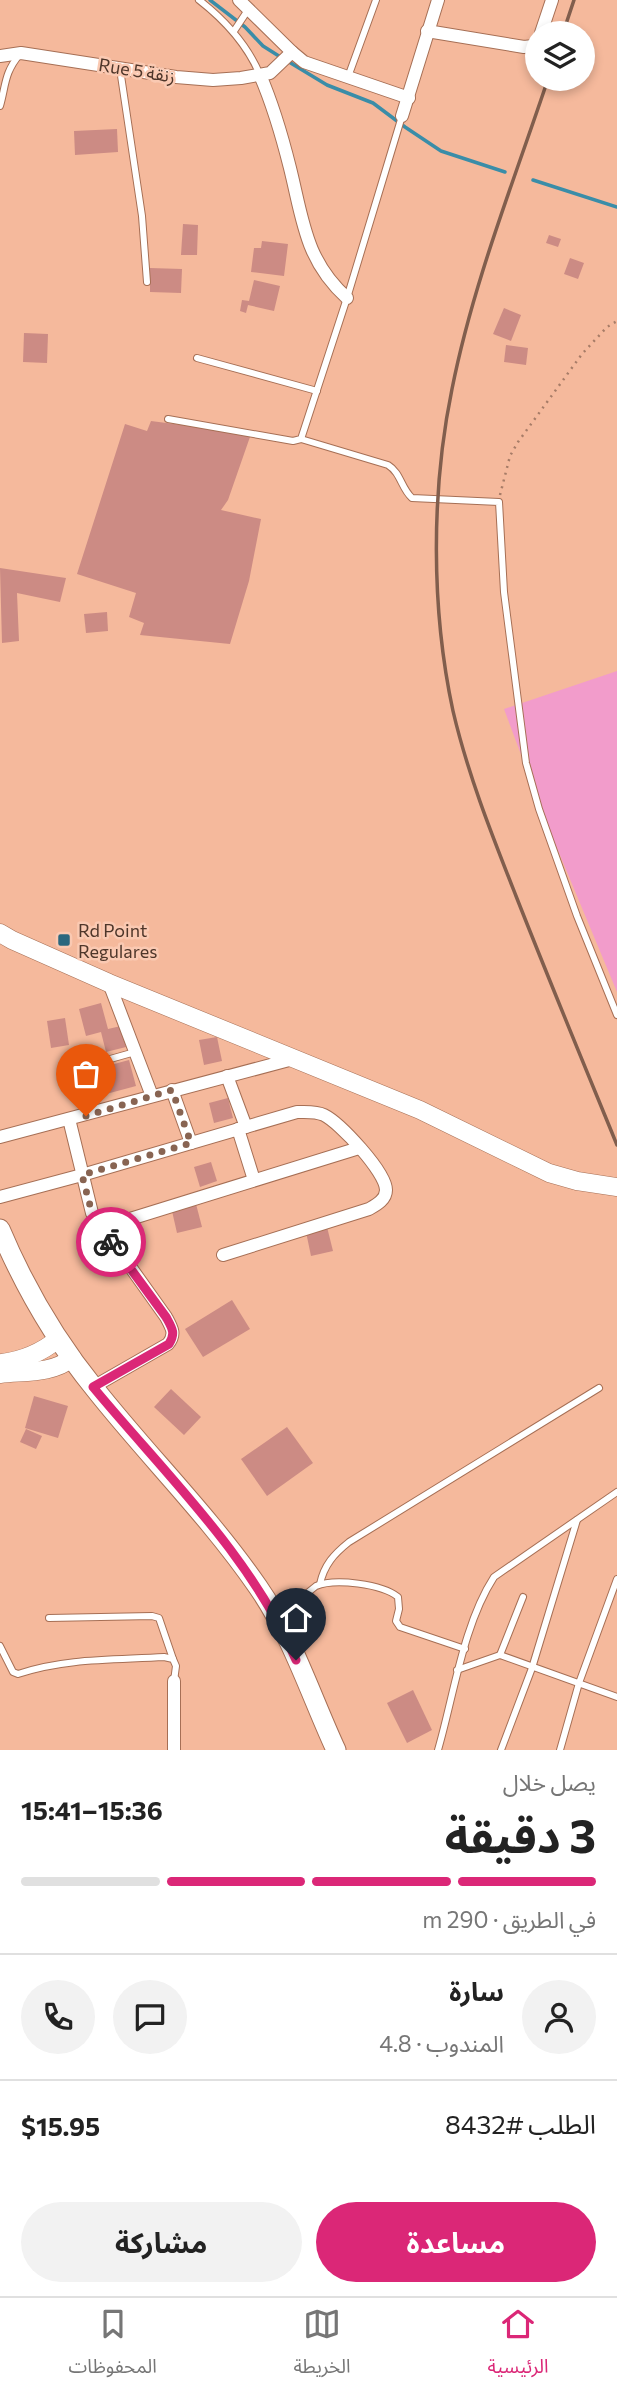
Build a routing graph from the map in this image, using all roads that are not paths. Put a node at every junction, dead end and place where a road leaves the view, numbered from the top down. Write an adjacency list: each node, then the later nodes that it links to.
1 (199, 0): 7 (lane)
2 (376, 0): 16 (lane)
3 (438, 0): 8 (street)
4 (552, 0): 6 (street)
5 (244, 8): 7 (lane); 12 (street)
6 (545, 21)
7 (235, 30): 15 (lane)
8 (427, 31): 10 (street); 17 (street)
9 (0, 47): 11 (street, Rue 5 زنقة)
10 (525, 47)
11 (17, 53): 13 (street, Rue 5 زنقة); 14 (street, Rue 5 زنقة); 18 (lane)
12 (290, 54): 15 (street); 16 (street)
13 (0, 56)
14 (120, 67): 15 (street, Rue 5 زنقة); 20 (lane)
15 (265, 74): 21 (street)
16 (348, 78): 17 (street)
17 (409, 99): 19 (street)
18 (0, 106)
19 (402, 116): 21 (lane)
20 (147, 282)
21 (348, 298): 23 (lane)
22 (197, 358): 23 (lane)
23 (317, 391): 25 (lane)
24 (168, 419): 25 (lane)
25 (301, 439): 28 (lane)
26 (4, 938): 27 (main road)
27 (109, 983): 29 (street); 30 (main road)
28 (617, 1015)
29 (135, 1052): 33 (street); 34 (lane)
30 (293, 1059): 31 (street); 42 (main road)
31 (228, 1076): 32 (street); 36 (street)
32 (172, 1090): 33 (street); 38 (street)
33 (152, 1096): 34 (street)
34 (86, 1116): 35 (street)
35 (69, 1119): 37 (street); 40 (street)
36 (242, 1128): 38 (street); 39 (street); 41 (street)
37 (0, 1138)
38 (191, 1143): 40 (street)
39 (359, 1148): 41 (street); 46 (street)
40 (82, 1175): 43 (street); 44 (street)
41 (254, 1180): 44 (street)
42 (611, 1187)
43 (0, 1197)
44 (101, 1228): 52 (street)
45 (0, 1229): 47 (main road)
46 (223, 1255)
47 (58, 1339): 48 (main road); 50 (main road)
48 (72, 1358): 50 (main road); 52 (main road)
49 (0, 1364): 50 (main road)
50 (26, 1365): 51 (main road)
51 (0, 1374)
52 (93, 1387): 60 (main road)
53 (599, 1388): 57 (lane)
54 (617, 1492): 55 (lane)
55 (577, 1520): 62 (lane); 65 (lane)
56 (617, 1579): 68 (lane)
57 (320, 1584): 60 (lane); 62 (lane)
58 (523, 1597): 63 (lane)
59 (49, 1618): 64 (lane)
60 (276, 1618): 72 (main road)
61 (0, 1646): 64 (lane)
62 (465, 1649): 66 (lane)
63 (500, 1656): 65 (lane); 66 (lane)
64 (173, 1659): 67 (lane)
65 (532, 1668): 68 (lane); 74 (lane)
66 (457, 1670): 73 (lane)
67 (174, 1681): 71 (street)
68 (579, 1683): 69 (lane); 70 (lane)
69 (617, 1697)
70 (562, 1749)
71 (174, 1750)
72 (336, 1750)
73 (438, 1750)
74 (501, 1750)

